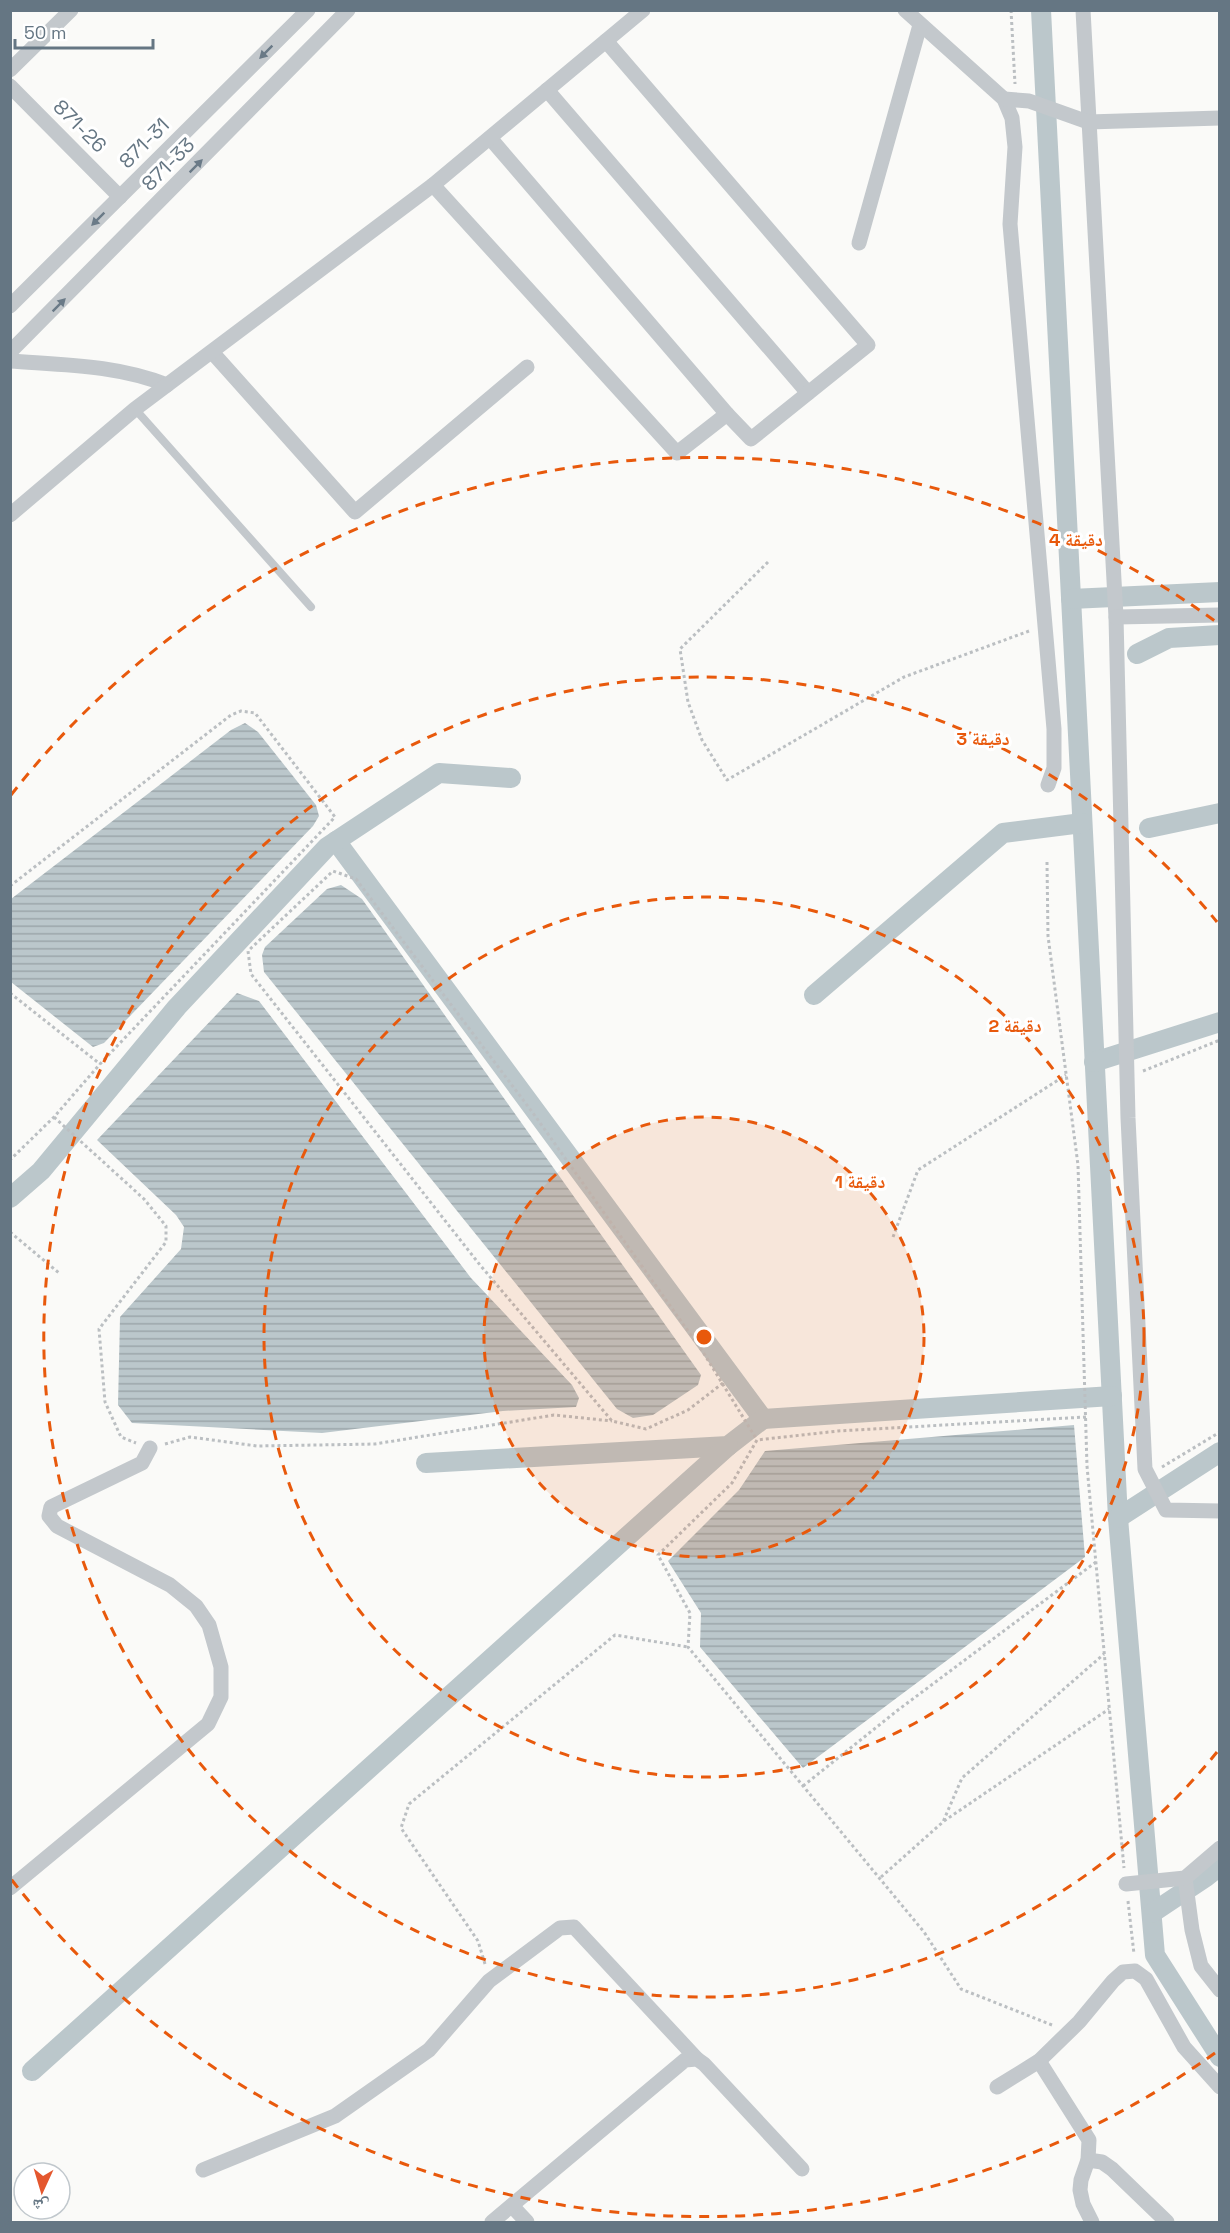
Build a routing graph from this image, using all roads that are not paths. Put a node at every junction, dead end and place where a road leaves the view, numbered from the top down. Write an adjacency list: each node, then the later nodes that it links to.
1 (71, 10): 9 (street)
2 (308, 10): 17 (street, 871-31, one-way to 17)
3 (348, 10): 20 (street, 871-33, one-way to 3)
4 (642, 10): 8 (street)
5 (905, 10): 7 (street)
6 (1083, 10): 14 (street)
7 (920, 25): 12 (street); 18 (street)
8 (606, 41): 11 (street); 26 (street)
9 (10, 70)
10 (10, 86): 17 (street, 871-26)
11 (547, 90): 15 (street); 26 (street)
12 (1010, 99): 14 (street); 33 (street)
13 (1220, 118): 14 (street)
14 (1088, 122): 32 (street)
15 (490, 138): 16 (street); 28 (street)
16 (433, 185): 21 (street); 28 (street)
17 (120, 197): 19 (street, 871-31, one-way to 19)
18 (859, 243)
19 (10, 306)
20 (13, 345): 24 (street)
21 (212, 352): 23 (street); 25 (street)
22 (10, 361): 24 (street)
23 (527, 367)
24 (110, 369): 25 (street)
25 (167, 385): 27 (street)
26 (808, 393): 28 (street)
27 (135, 409): 29 (street); 30 (lane)
28 (727, 414)
29 (10, 515)
30 (311, 607)
31 (1220, 615): 32 (street)
32 (1116, 617): 35 (street)
33 (1048, 785)
34 (150, 1448): 39 (street)
35 (1220, 1511)
36 (1220, 1848): 37 (street)
37 (1185, 1878): 38 (street); 40 (street)
38 (1126, 1884)
39 (10, 1888)
40 (1220, 1990)
41 (697, 2059): 46 (street); 47 (street); 48 (street)
42 (1039, 2061): 43 (street); 44 (street); 45 (street)
43 (996, 2087)
44 (1220, 2087)
45 (1089, 2160): 51 (street); 52 (street)
46 (802, 2169)
47 (203, 2170)
48 (512, 2206): 49 (street); 50 (street)
49 (492, 2223)
50 (527, 2223)
51 (1092, 2223)
52 (1167, 2223)

